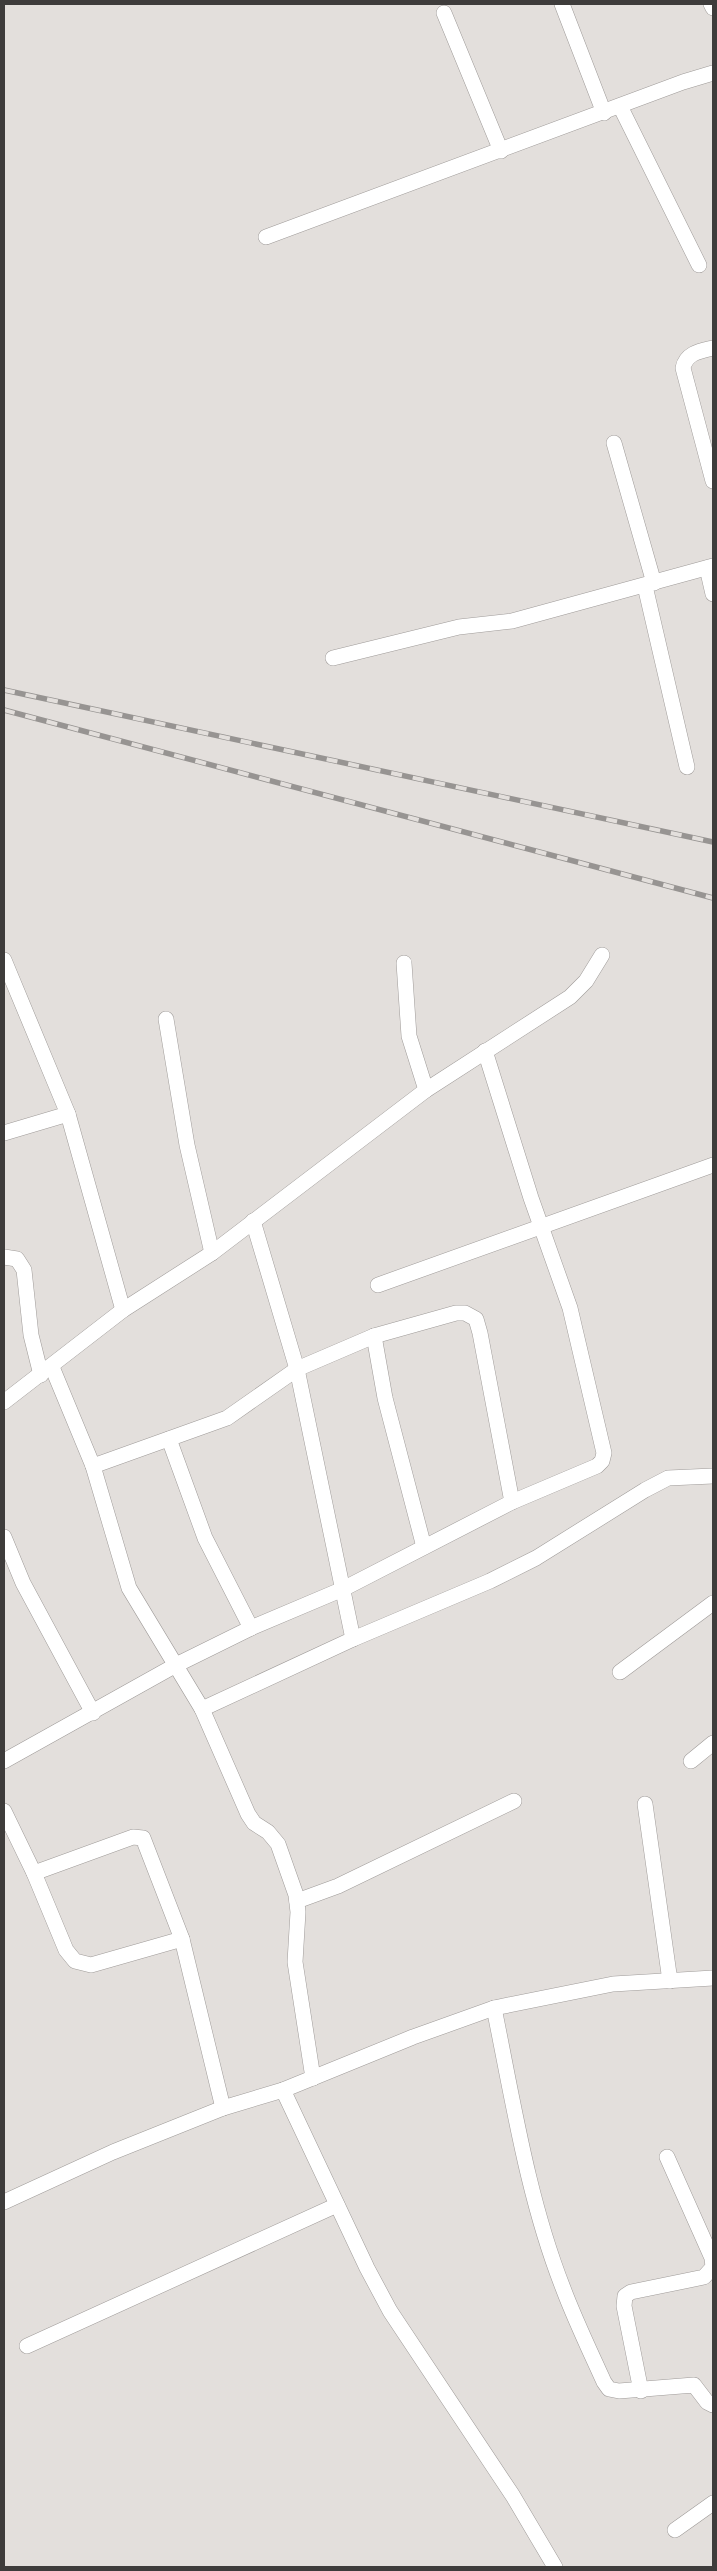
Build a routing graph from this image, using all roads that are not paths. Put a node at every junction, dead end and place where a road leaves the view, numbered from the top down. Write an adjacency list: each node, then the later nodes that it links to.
1 (562, 4): 7 (street)
2 (711, 4): 3 (street)
3 (713, 8)
4 (444, 13): 8 (street)
5 (713, 73): 6 (street)
6 (620, 106): 7 (street); 10 (street)
7 (604, 113): 8 (street)
8 (501, 151): 9 (street)
9 (266, 237)
10 (699, 266)
11 (713, 348): 13 (street)
12 (614, 443): 15 (street)
13 (713, 481)
14 (710, 567): 15 (street); 16 (street)
15 (650, 584): 17 (street); 18 (street)
16 (713, 594)
17 (333, 658)
18 (687, 767)
19 (602, 954): 23 (street)
20 (4, 960): 25 (street)
21 (404, 963): 24 (street)
22 (166, 1019): 30 (street)
23 (485, 1051): 24 (street); 29 (street)
24 (426, 1090): 28 (street)
25 (68, 1114): 26 (street); 33 (street)
26 (4, 1133)
27 (713, 1165): 29 (street)
28 (253, 1221): 30 (street); 35 (street)
29 (540, 1226): 32 (street); 41 (street)
30 (212, 1253): 33 (street)
31 (4, 1256): 36 (street)
32 (378, 1285)
33 (123, 1310): 36 (street)
34 (374, 1336): 35 (street); 41 (street); 43 (street)
35 (297, 1369): 38 (street); 44 (street)
36 (46, 1371): 37 (street); 39 (street)
37 (4, 1402)
38 (169, 1439): 39 (street); 46 (street)
39 (93, 1466): 48 (street)
40 (713, 1476): 47 (street)
41 (512, 1502): 43 (street)
42 (4, 1537): 51 (street)
43 (424, 1547): 44 (street)
44 (342, 1589): 46 (street); 47 (street)
45 (713, 1603): 49 (street)
46 (251, 1628): 48 (street)
47 (353, 1639): 50 (street)
48 (176, 1665): 50 (street); 51 (street)
49 (620, 1672)
50 (202, 1709): 59 (street)
51 (93, 1713): 53 (street)
52 (713, 1743): 54 (street)
53 (4, 1761)
54 (691, 1762)
55 (514, 1801): 59 (street)
56 (645, 1804): 62 (street)
57 (4, 1811): 58 (street)
58 (34, 1873): 60 (street); 60 (street)
59 (298, 1901): 64 (street)
60 (182, 1939): 66 (street)
61 (713, 1978): 62 (street)
62 (670, 1981): 63 (street)
63 (494, 2008): 64 (street); 71 (street)
64 (313, 2078): 65 (street)
65 (283, 2090): 66 (street); 69 (street)
66 (223, 2108): 68 (street)
67 (667, 2157): 71 (street)
68 (4, 2202)
69 (337, 2205): 70 (street); 75 (street)
70 (27, 2346)
71 (641, 2391): 72 (street)
72 (713, 2405)
73 (713, 2503): 74 (street)
74 (675, 2530)
75 (555, 2567)

